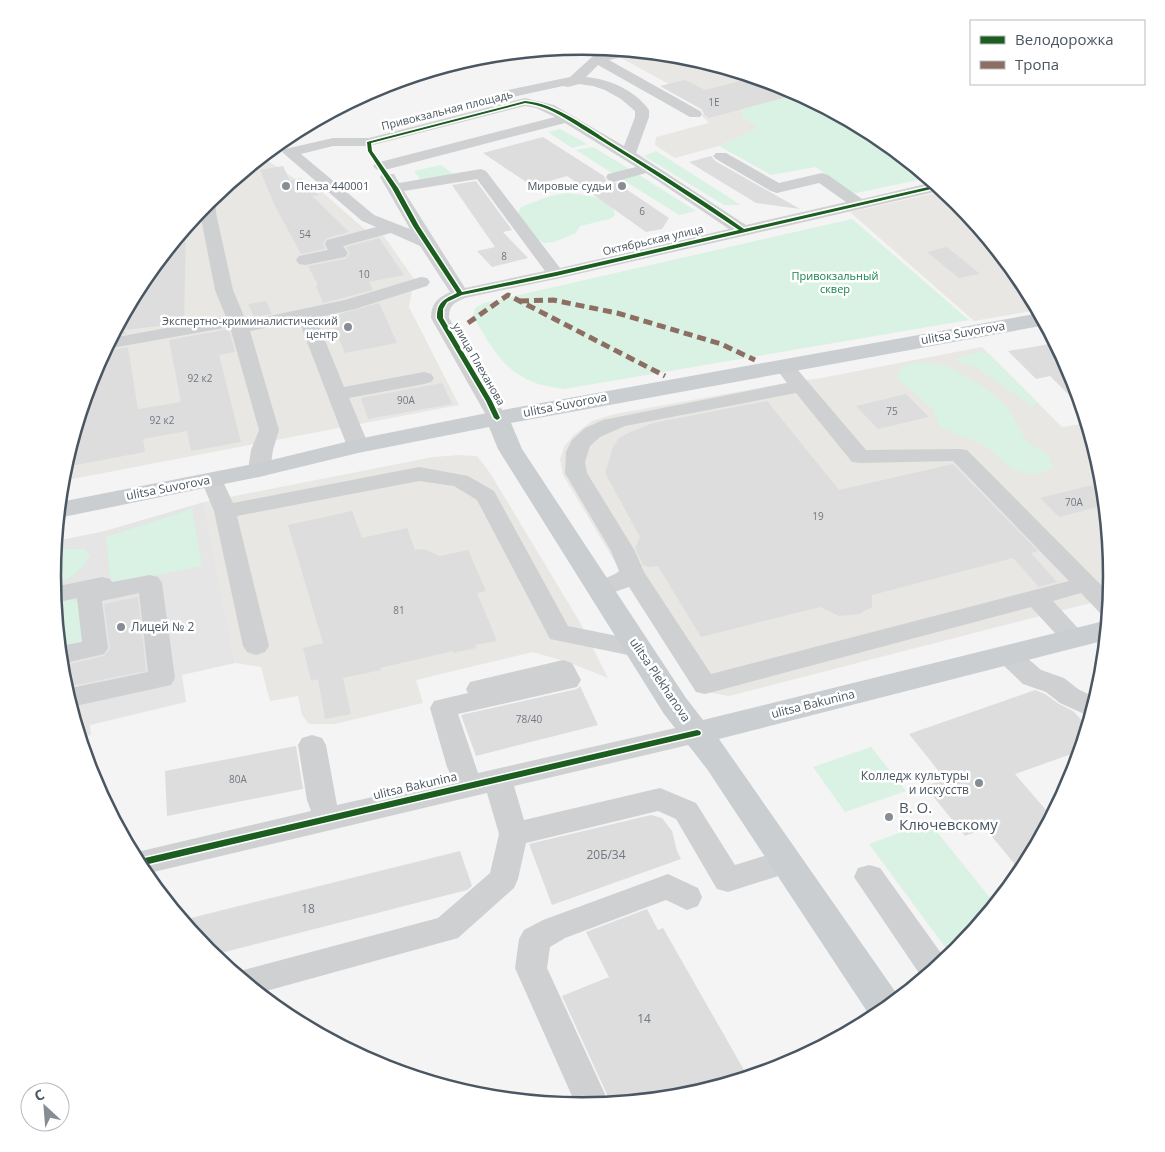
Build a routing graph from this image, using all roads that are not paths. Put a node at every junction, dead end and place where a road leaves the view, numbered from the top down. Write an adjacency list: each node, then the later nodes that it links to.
1 (611, 56): 2 (street)
2 (598, 59): 3 (street); 5 (street)
3 (579, 79): 4 (street); 11 (street); 15 (street)
4 (525, 102): 7 (street, Привокзальная площадь); 11 (street, Привокзальная площадь)
5 (695, 114)
6 (494, 116): 10 (street)
7 (567, 118): 10 (street); 15 (street, Привокзальная площадь)
8 (464, 123): 12 (street)
9 (433, 131): 14 (street)
10 (518, 131): 12 (street)
11 (403, 136): 13 (street, Привокзальная площадь); 16 (street)
12 (486, 139): 14 (street)
13 (369, 142): 18 (street, Привокзальная площадь); 25 (street)
14 (454, 147): 16 (street)
15 (628, 154): 19 (street, Привокзальная площадь)
16 (421, 156): 18 (street)
17 (721, 156): 23 (street)
18 (381, 166): 21 (street, Привокзальная площадь)
19 (649, 168): 20 (street); 26 (street, Привокзальная площадь)
20 (614, 177)
21 (395, 188): 27 (street, Привокзальная площадь); 29 (street)
22 (930, 188): 23 (street, Октябрьская улица)
23 (858, 204): 26 (street, Октябрьская улица)
24 (208, 214): 34 (street)
25 (392, 228): 27 (street); 28 (street)
26 (742, 230): 29 (street, Октябрьская улица)
27 (428, 243): 31 (street)
28 (305, 260)
29 (556, 274): 31 (street, Октябрьская улица)
30 (421, 282): 32 (street)
31 (460, 294): 40 (street, улица Плеханова)
32 (305, 314): 34 (street); 39 (street)
33 (1036, 320): 36 (main road, ulitsa Suvorova)
34 (238, 324): 35 (street); 42 (street)
35 (117, 343)
36 (784, 366): 38 (street); 40 (main road, ulitsa Suvorova)
37 (424, 378): 39 (street)
38 (801, 386): 46 (street); 47 (street)
39 (338, 394): 41 (street)
40 (497, 418): 41 (main road, ulitsa Suvorova); 48 (main road, ulitsa Plekhanova)
41 (358, 446): 42 (main road, ulitsa Suvorova)
42 (259, 470): 43 (main road, ulitsa Suvorova)
43 (212, 480): 44 (main road, ulitsa Suvorova); 45 (street)
44 (66, 509)
45 (225, 511): 55 (street); 56 (street)
46 (632, 573): 48 (street); 51 (street)
47 (1086, 584): 51 (street); 52 (street)
48 (600, 589): 56 (main road, ulitsa Plekhanova)
49 (93, 590): 50 (street); 57 (street); 60 (street)
50 (62, 594)
51 (1036, 597): 54 (street)
52 (1103, 601)
53 (1100, 632): 54 (main road, ulitsa Bakunina)
54 (1074, 638): 58 (main road, ulitsa Bakunina)
55 (256, 646)
56 (638, 648): 62 (main road, ulitsa Plekhanova)
57 (68, 653)
58 (1008, 655): 61 (street); 62 (main road, ulitsa Bakunina)
59 (479, 689): 64 (street)
60 (76, 697)
61 (1087, 705)
62 (697, 733): 64 (street, ulitsa Bakunina); 68 (main road, ulitsa Plekhanova)
63 (312, 744): 65 (street)
64 (483, 781): 65 (street, ulitsa Bakunina); 66 (street)
65 (327, 817): 67 (street, ulitsa Bakunina)
66 (514, 834): 68 (street); 72 (street)
67 (146, 860)
68 (787, 861): 73 (main road, ulitsa Plekhanova)
69 (869, 877): 71 (street)
70 (687, 896): 74 (street)
71 (930, 964)
72 (254, 980)
73 (881, 1002)
74 (589, 1097)

